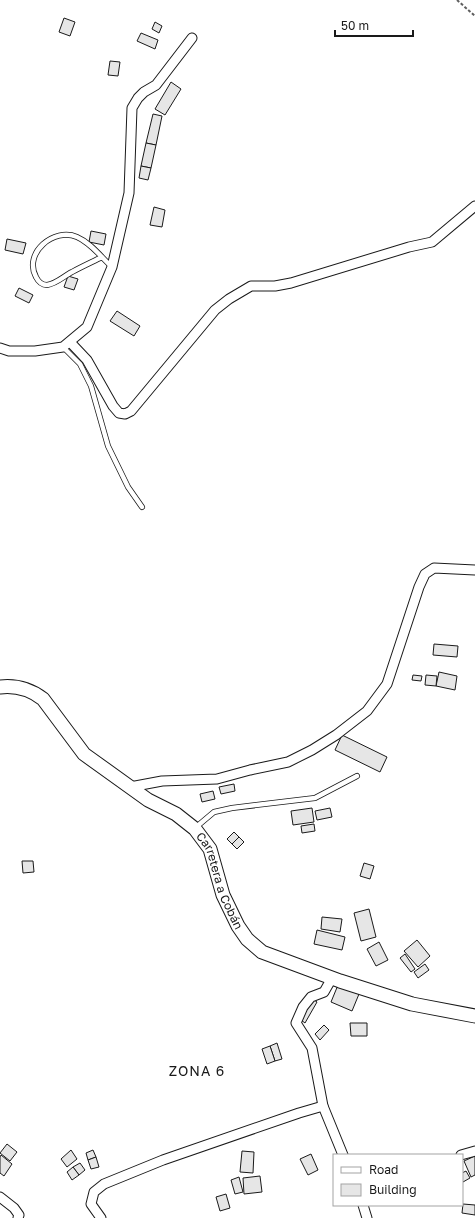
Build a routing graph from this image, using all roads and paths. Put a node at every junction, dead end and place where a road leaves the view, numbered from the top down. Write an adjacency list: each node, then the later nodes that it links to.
1 (457, 0): 2 (path)
2 (475, 16)
3 (192, 38): 6 (street)
4 (475, 206): 7 (street)
5 (102, 257): 5 (lane); 6 (lane)
6 (112, 267): 7 (street)
7 (67, 345): 8 (street); 9 (lane)
8 (0, 348)
9 (142, 507)
10 (475, 570): 13 (street)
11 (0, 687): 13 (street, Carretera a Cobán)
12 (358, 776): 14 (lane)
13 (130, 787): 14 (street, Carretera a Cobán)
14 (194, 828): 15 (street, Carretera a Cobán)
15 (332, 978): 16 (street, Carretera a Cobán); 17 (street)
16 (475, 1016)
17 (323, 1106): 19 (street); 24 (street)
18 (475, 1152): 20 (street)
19 (342, 1154)
20 (463, 1155)
21 (0, 1197): 23 (street)
22 (363, 1206): 25 (street)
23 (18, 1218)
24 (101, 1218)
25 (367, 1218)

